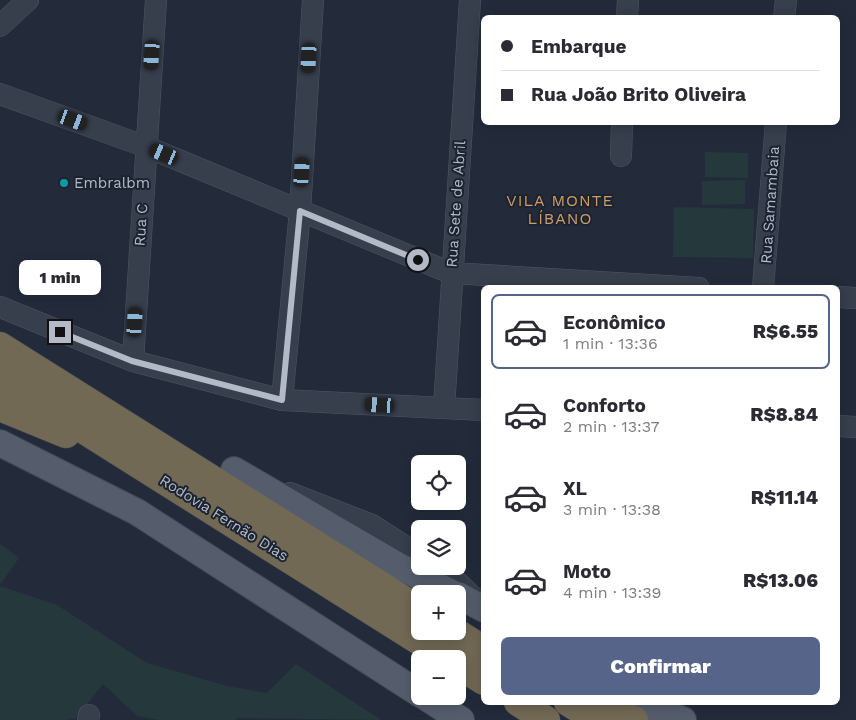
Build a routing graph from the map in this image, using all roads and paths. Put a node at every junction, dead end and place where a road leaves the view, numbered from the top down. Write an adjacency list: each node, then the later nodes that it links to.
1 (28, 0): 9 (street)
2 (156, 0): 13 (street, Rua C)
3 (313, 0): 15 (street)
4 (470, 0): 16 (street, Rua Sete de Abril)
5 (628, 0): 7 (street)
6 (786, 0): 8 (street)
7 (627, 15)
8 (784, 15)
9 (0, 26)
10 (0, 94): 13 (street)
11 (622, 125): 14 (street)
12 (776, 125): 18 (street, Rua Samambaia)
13 (147, 147): 15 (street); 23 (street, Rua C)
14 (620, 156)
15 (300, 211): 16 (street); 25 (street)
16 (451, 274): 17 (street); 27 (street, Rua Sete de Abril)
17 (646, 285)
18 (763, 285)
19 (840, 296): 20 (street)
20 (856, 298)
21 (0, 306): 23 (street)
22 (0, 346): 32 (highway, Rodovia Fernão Dias)
23 (132, 361): 25 (street)
24 (0, 377): 34 (highway, Rodovia Fernão Dias)
25 (282, 400): 27 (street)
26 (0, 407): 34 (highway)
27 (444, 408): 28 (street)
28 (481, 410)
29 (840, 426): 30 (street)
30 (856, 427)
31 (0, 443): 47 (main road)
32 (180, 459): 33 (highway); 39 (highway, Rodovia Fernão Dias)
33 (234, 470): 35 (street); 37 (main road)
34 (192, 498): 44 (highway, Rodovia Fernão Dias)
35 (411, 550)
36 (449, 575): 40 (street)
37 (436, 585)
38 (466, 600): 41 (main road)
39 (411, 604)
40 (481, 605)
41 (481, 607)
42 (466, 639): 43 (highway)
43 (481, 648)
44 (434, 650)
45 (466, 669): 46 (highway)
46 (481, 679)
47 (411, 688)
48 (438, 705): 53 (main road)
49 (523, 705): 54 (highway)
50 (573, 705): 55 (highway)
51 (599, 705): 56 (highway)
52 (646, 705): 57 (main road)
53 (461, 720)
54 (546, 720)
55 (597, 720)
56 (634, 720)
57 (683, 720)

